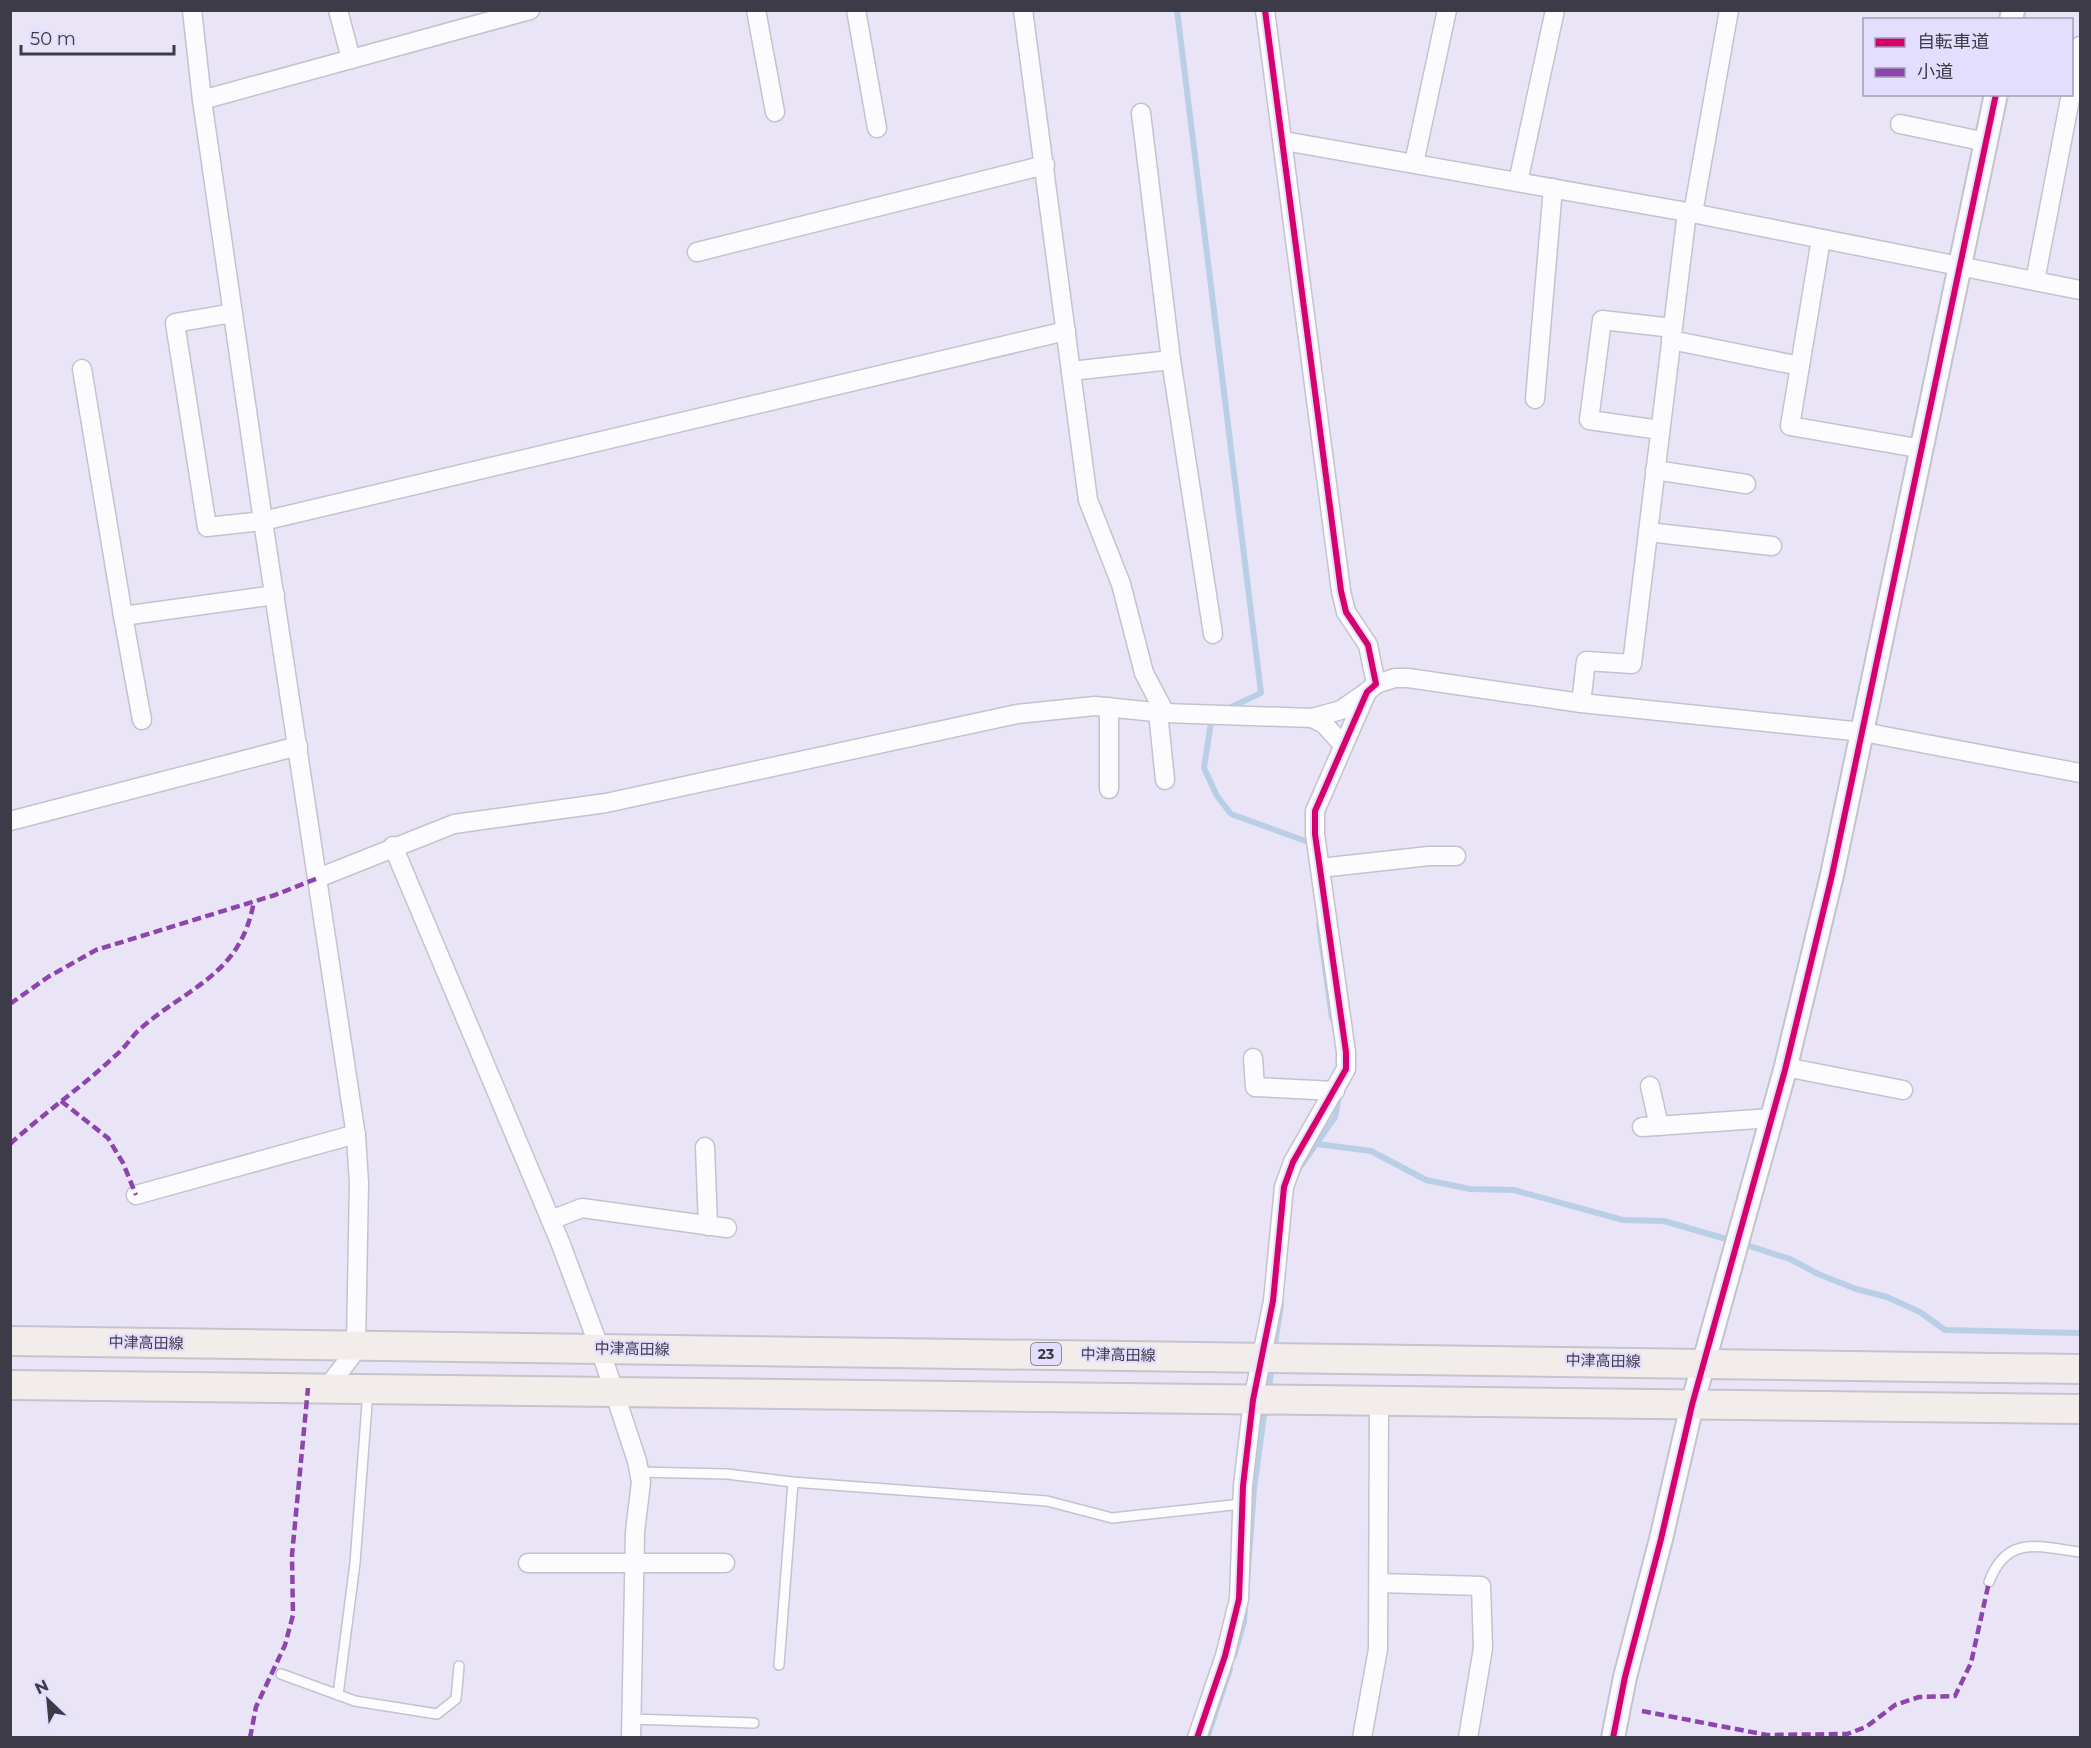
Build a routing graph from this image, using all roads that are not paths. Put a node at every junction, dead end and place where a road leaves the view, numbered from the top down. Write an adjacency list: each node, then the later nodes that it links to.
1 (192, 10): 16 (street)
2 (338, 10): 12 (street)
3 (530, 10): 12 (street)
4 (756, 10): 17 (street)
5 (856, 10): 20 (street)
6 (1023, 10): 24 (street)
7 (1265, 10): 21 (street)
8 (1447, 10): 23 (street)
9 (1555, 10): 25 (street)
10 (1729, 10): 27 (street)
11 (2080, 46): 13 (street)
12 (351, 59): 16 (street)
13 (2073, 83)
14 (1996, 96): 22 (street)
15 (2071, 96): 31 (street)
16 (202, 99): 33 (street)
17 (775, 112)
18 (1140, 113): 36 (street)
19 (1900, 124): 22 (street)
20 (877, 128)
21 (1284, 141): 23 (street); 51 (street)
22 (1986, 142): 30 (street)
23 (1414, 163): 25 (street)
24 (1045, 165): 29 (street); 34 (street)
25 (1518, 182): 26 (street)
26 (1553, 188): 27 (street); 40 (street)
27 (1690, 212): 28 (street); 35 (street)
28 (1821, 239): 30 (street); 37 (street)
29 (697, 252)
30 (1960, 267): 31 (street); 42 (street)
31 (2035, 281): 32 (street)
32 (2080, 290)
33 (233, 313): 45 (street); 45 (street)
34 (1066, 331): 39 (street); 45 (street)
35 (1672, 334): 37 (street); 41 (street); 41 (street)
36 (1172, 360): 39 (street); 50 (street)
37 (1800, 366): 42 (street)
38 (82, 369): 49 (street)
39 (1071, 371): 54 (street)
40 (1535, 399)
41 (1660, 430): 43 (street)
42 (1923, 449): 57 (street)
43 (1656, 470): 44 (street); 46 (street)
44 (1746, 484)
45 (263, 521): 48 (street)
46 (1648, 532): 47 (street); 52 (street)
47 (1772, 546)
48 (274, 595): 49 (street); 59 (street)
49 (123, 616): 56 (street)
50 (1213, 634)
51 (1372, 688): 52 (street); 55 (street); 58 (street)
52 (1581, 702): 57 (street)
53 (1109, 707): 54 (street); 62 (street); 64 (street)
54 (1161, 713): 55 (street); 61 (street)
55 (1312, 718): 58 (street)
56 (142, 720)
57 (1863, 732): 60 (street); 69 (street)
58 (1344, 745): 66 (street)
59 (298, 746): 63 (street); 67 (street)
60 (2080, 773)
61 (1165, 780)
62 (1109, 789)
63 (10, 821)
64 (393, 846): 67 (street); 77 (street)
65 (1456, 856): 66 (street)
66 (1320, 868): 72 (street)
67 (318, 878): 74 (street)
68 (1253, 1058): 72 (street)
69 (1785, 1067): 71 (street); 73 (street)
70 (1650, 1086): 73 (street)
71 (1903, 1090)
72 (1335, 1091): 83 (street)
73 (1772, 1118): 84 (street)
74 (356, 1134): 76 (street); 81 (street)
75 (705, 1147): 78 (street)
76 (136, 1195)
77 (551, 1220): 78 (street); 82 (street)
78 (708, 1226): 79 (street)
79 (727, 1228)
80 (10, 1341): 81 (main road, 中津高田線 / 23)
81 (356, 1345): 82 (main road, 中津高田線 / 23); 87 (street)
82 (600, 1349): 83 (main road, 中津高田線 / 23); 89 (street)
83 (1261, 1357): 84 (main road, 中津高田線 / 23); 90 (street)
84 (1703, 1363): 85 (main road, 中津高田線 / 23); 92 (street)
85 (2080, 1369)
86 (10, 1385): 87 (main road)
87 (326, 1389): 88 (main road)
88 (368, 1389): 89 (main road); 106 (lane)
89 (615, 1392): 90 (main road); 94 (street)
90 (1253, 1400): 91 (main road); 96 (street)
91 (1379, 1401): 92 (main road); 102 (street)
92 (1692, 1405): 93 (main road); 112 (street)
93 (2080, 1409)
94 (639, 1473): 95 (lane); 99 (street)
95 (793, 1482): 96 (lane); 103 (lane)
96 (1242, 1504): 109 (street)
97 (2080, 1552): 101 (lane)
98 (528, 1563): 99 (street)
99 (635, 1563): 100 (street); 108 (street)
100 (725, 1563)
101 (1989, 1582)
102 (1380, 1583): 110 (street); 111 (street)
103 (778, 1665)
104 (459, 1666): 106 (lane)
105 (281, 1674): 106 (lane)
106 (338, 1695)
107 (754, 1723): 108 (lane)
108 (631, 1728)
109 (1197, 1737)
110 (1362, 1737)
111 (1468, 1737)
112 (1612, 1737)

